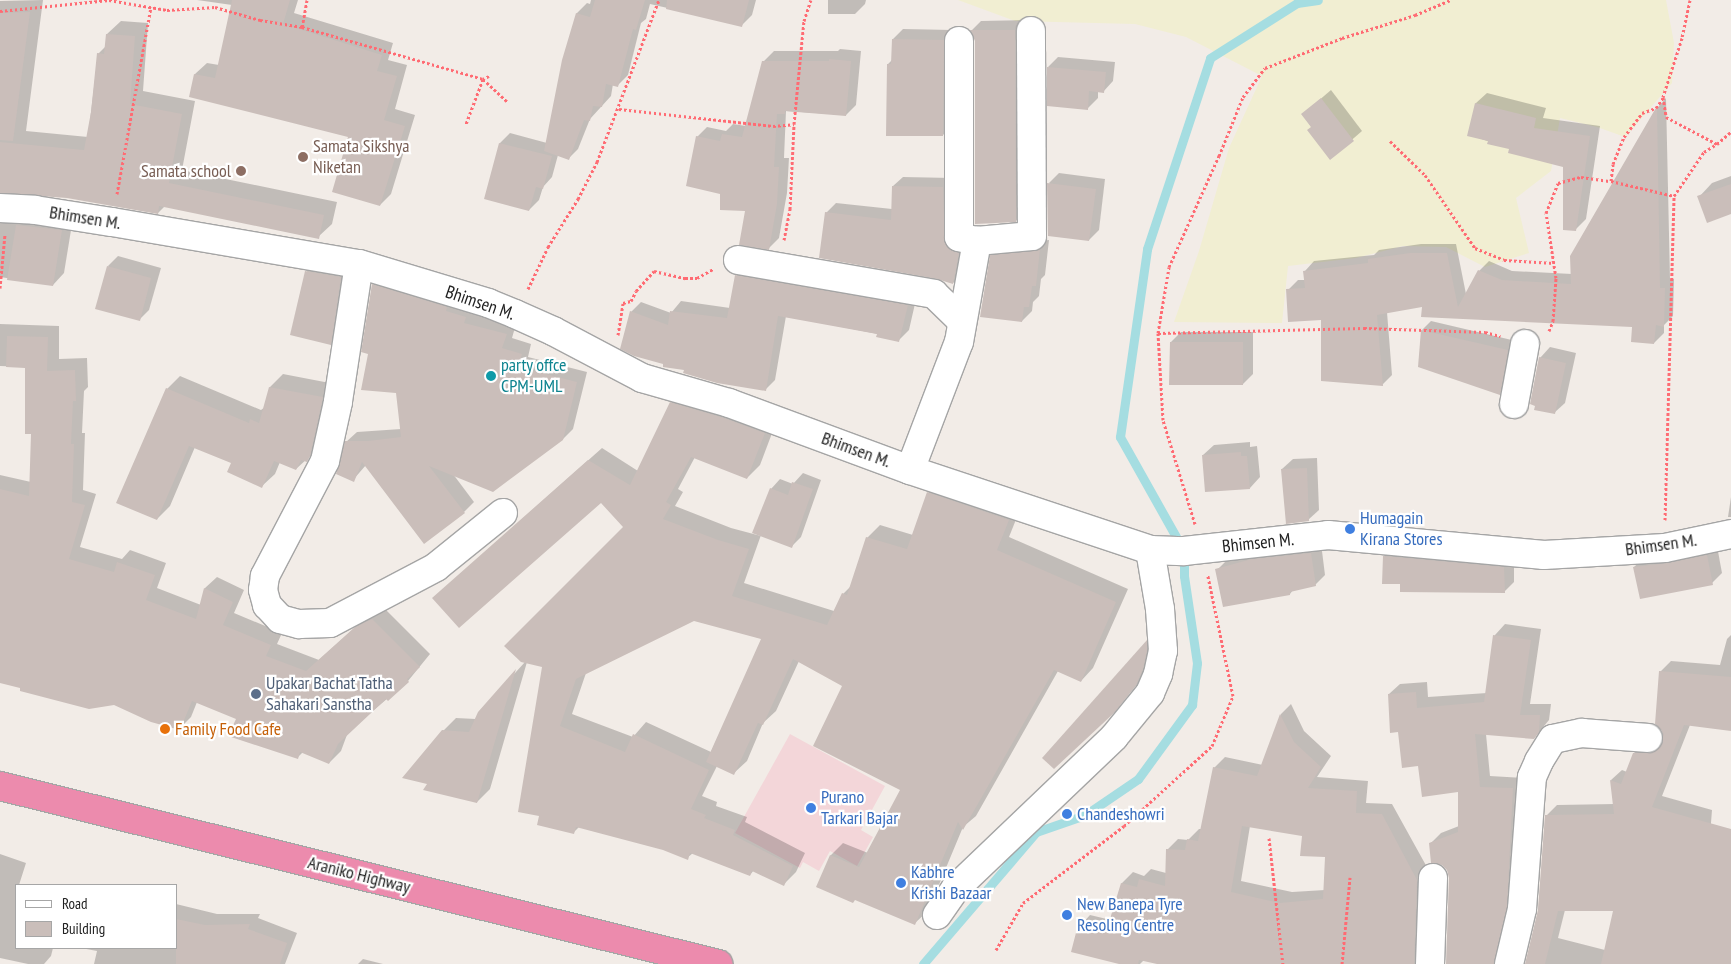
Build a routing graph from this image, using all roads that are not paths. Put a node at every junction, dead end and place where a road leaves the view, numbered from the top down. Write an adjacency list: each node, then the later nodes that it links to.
1 (1031, 31): 4 (street)
2 (959, 41): 4 (street)
3 (3, 208): 6 (street, Bhimsen M.)
4 (977, 241): 7 (street)
5 (740, 261): 7 (street)
6 (359, 264): 10 (street, Bhimsen M.); 11 (street)
7 (962, 320): 10 (street)
8 (1525, 344): 9 (street)
9 (1514, 404)
10 (910, 470): 13 (street, Bhimsen M.)
11 (503, 513)
12 (1731, 534): 13 (street, Bhimsen M.)
13 (1150, 550): 17 (street)
14 (1648, 738): 20 (street)
15 (0, 786): 18 (highway, Araniko Highway)
16 (1433, 878): 19 (street)
17 (937, 915)
18 (718, 964)
19 (1430, 964)
20 (1509, 964)

